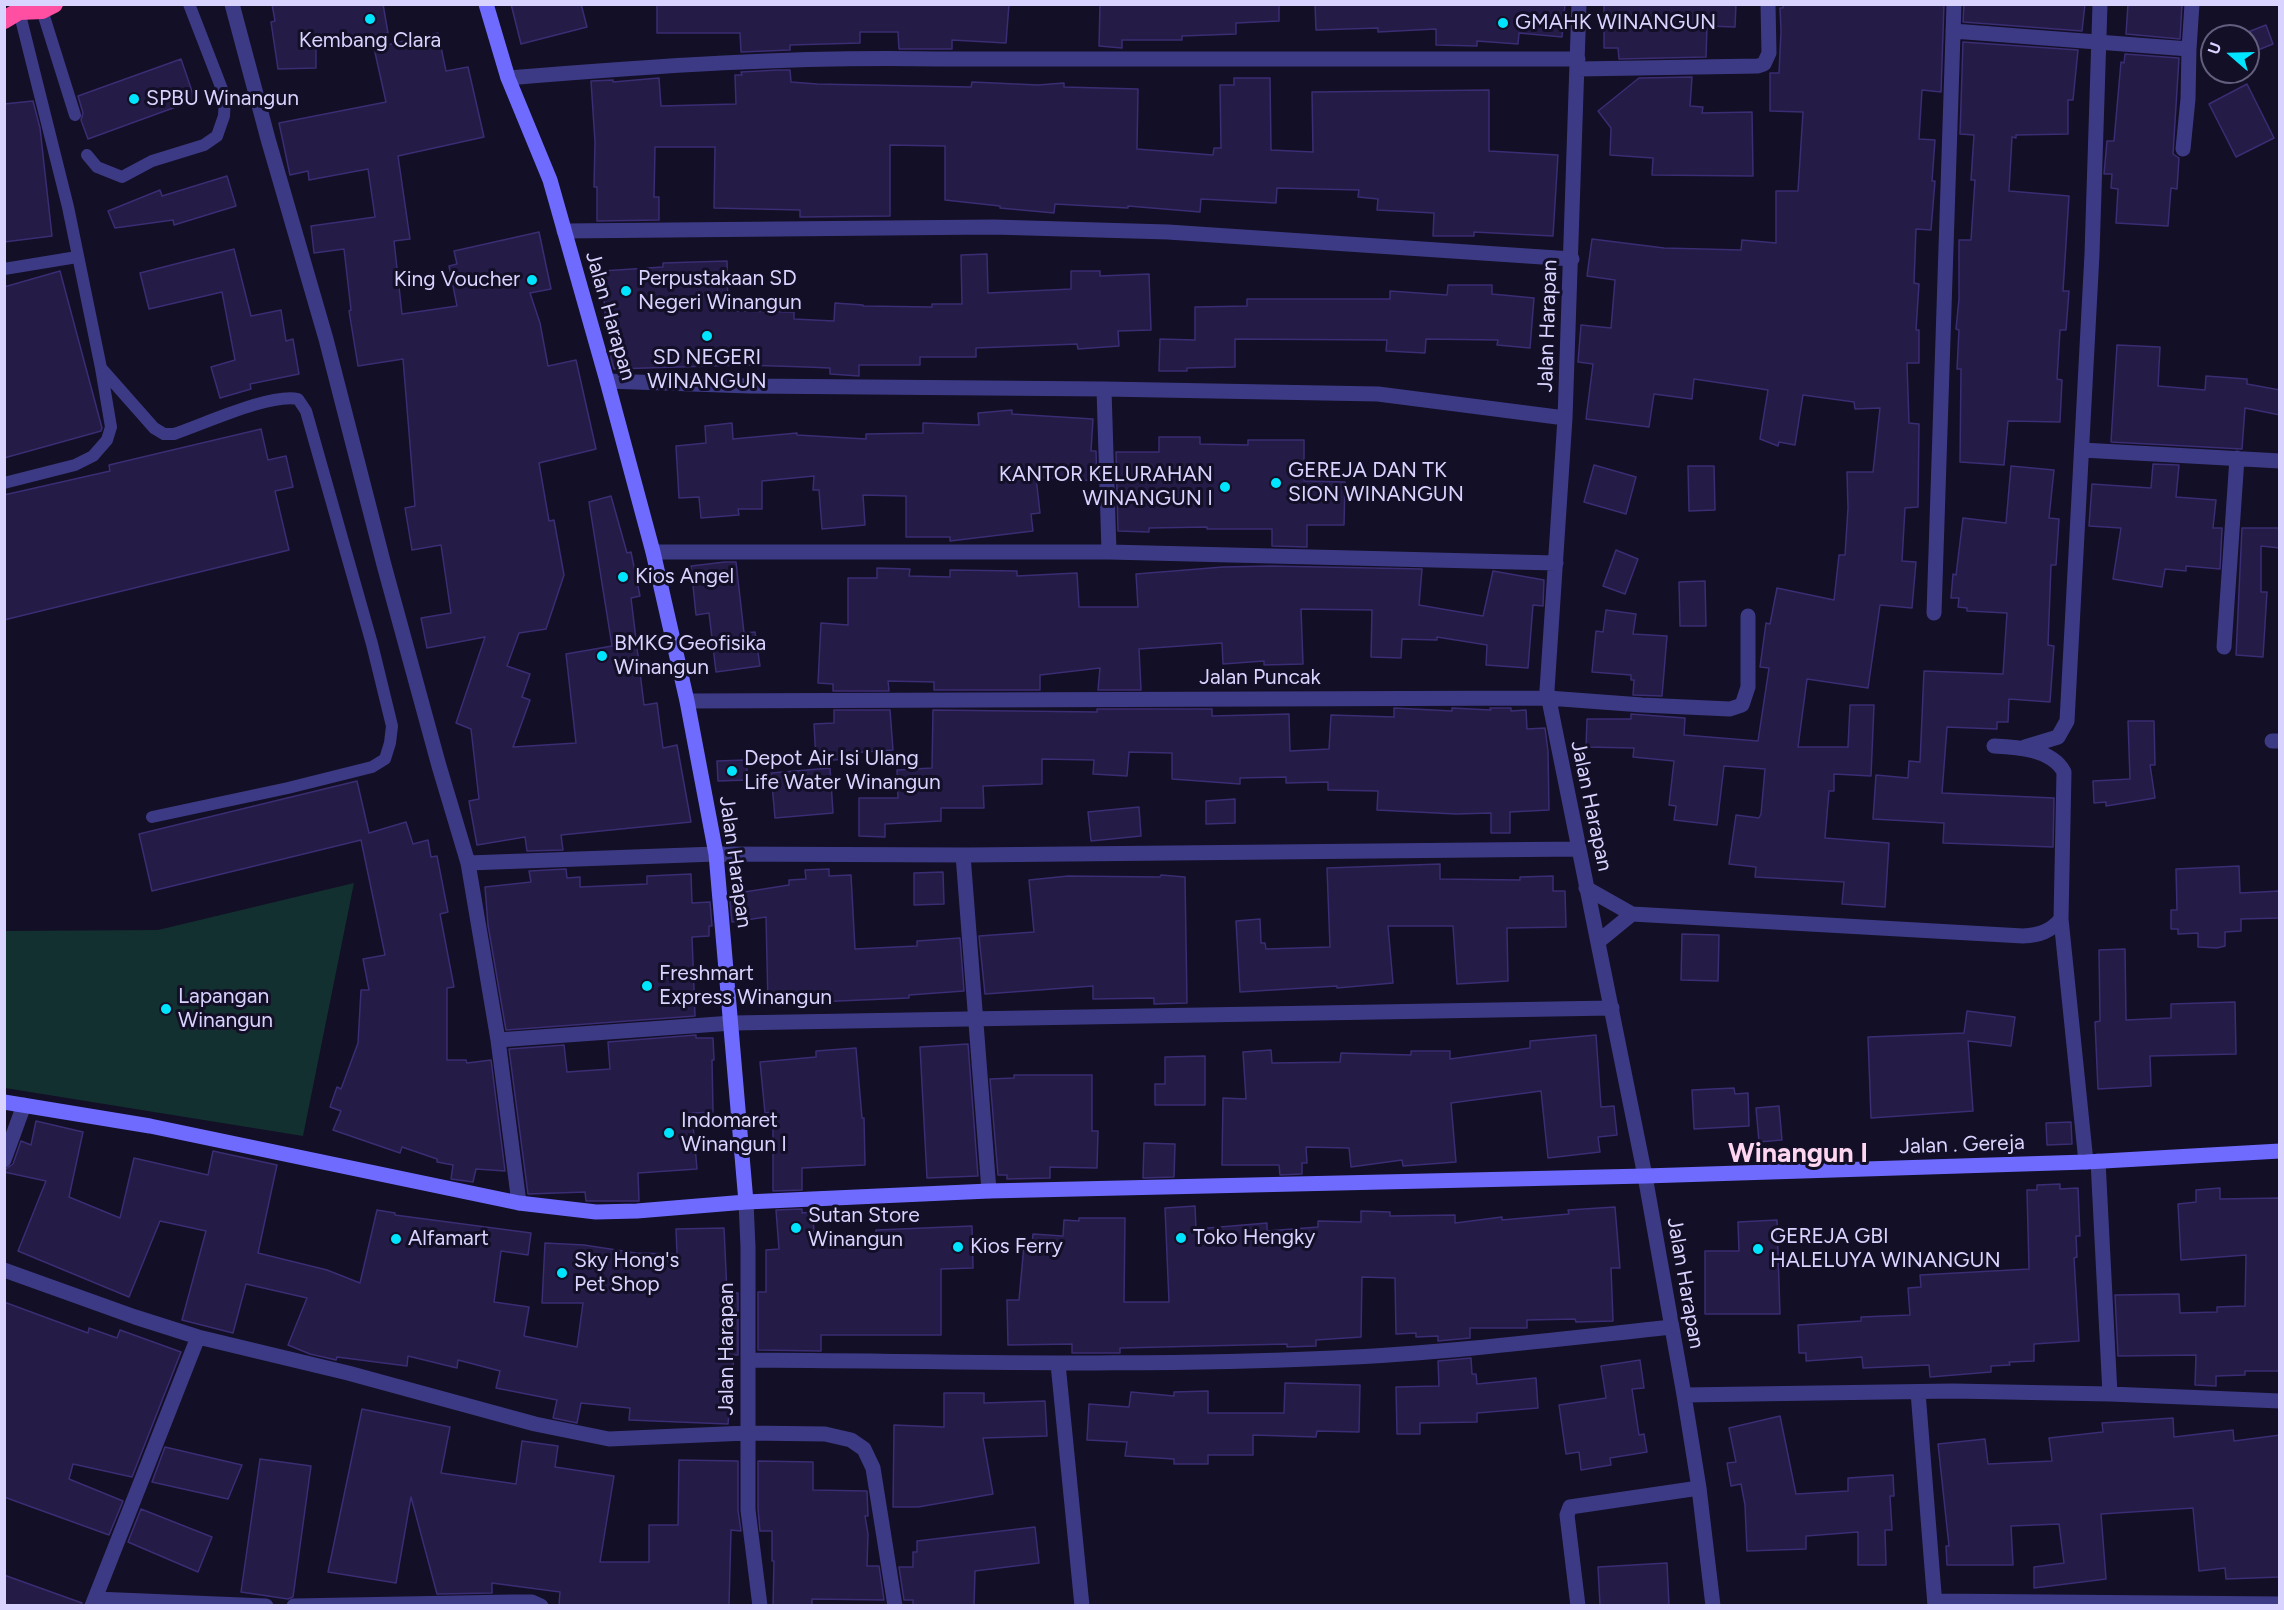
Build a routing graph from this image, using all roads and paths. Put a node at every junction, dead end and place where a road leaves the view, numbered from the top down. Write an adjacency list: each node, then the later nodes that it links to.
1 (189, 4): 18 (lane)
2 (232, 4): 45 (street)
3 (486, 4): 15 (street, Jalan Harapan)
4 (1579, 4): 14 (street, Jalan Harapan)
5 (1768, 4): 14 (street)
6 (1954, 4): 11 (street)
7 (2100, 4): 12 (street)
8 (2192, 4): 13 (street)
9 (48, 7): 10 (highway); 16 (lane)
10 (12, 15): 20 (lane)
11 (1953, 31): 12 (street); 34 (street)
12 (2098, 42): 13 (street); 27 (street)
13 (2189, 49): 17 (street)
14 (1578, 64): 15 (street); 21 (street, Jalan Harapan)
15 (508, 78): 19 (street, Jalan Harapan)
16 (75, 116)
17 (2183, 149)
18 (87, 155)
19 (564, 231): 21 (street); 24 (street, Jalan Harapan)
20 (77, 257): 22 (lane); 23 (lane)
21 (1572, 259): 26 (street, Jalan Harapan)
22 (4, 269)
23 (101, 368): 30 (lane); 41 (lane)
24 (607, 381): 25 (street); 31 (street, Jalan Harapan)
25 (1104, 389): 26 (street); 32 (street)
26 (1565, 418): 33 (street, Jalan Harapan)
27 (2082, 450): 28 (street); 40 (street)
28 (2237, 458): 29 (street); 36 (street)
29 (2280, 461)
30 (4, 483)
31 (653, 552): 32 (street); 38 (street, Jalan Harapan)
32 (1109, 552): 33 (street)
33 (1556, 563): 37 (street, Jalan Harapan)
34 (1934, 613)
35 (1748, 616): 37 (street, Jalan Puncak)
36 (2224, 647)
37 (1548, 698): 38 (street, Jalan Puncak); 42 (street, Jalan Harapan)
38 (687, 701): 43 (street, Jalan Harapan)
39 (1994, 746): 40 (street)
40 (2025, 747): 48 (street)
41 (152, 817)
42 (1578, 849): 44 (street); 46 (street, Jalan Harapan)
43 (716, 854): 44 (street); 45 (street); 52 (street, Jalan Harapan)
44 (963, 855): 51 (street)
45 (468, 863): 53 (street)
46 (1586, 888): 47 (street); 49 (street, Jalan Harapan)
47 (1632, 914): 48 (street); 49 (street)
48 (2061, 919): 58 (street)
49 (1599, 941): 50 (street, Jalan Harapan)
50 (1612, 1008): 51 (street); 59 (street, Jalan Harapan)
51 (977, 1018): 52 (street); 60 (street)
52 (732, 1023): 53 (street); 61 (street, Jalan Harapan)
53 (498, 1040): 62 (street)
54 (4, 1102): 55 (street, Jalan . Gereja)
55 (24, 1105): 57 (street); 62 (street, Jalan . Gereja)
56 (2280, 1151): 58 (street, Jalan . Gereja)
57 (4, 1160)
58 (2092, 1162): 59 (street, Jalan . Gereja); 69 (street)
59 (1645, 1176): 60 (street, Jalan . Gereja); 64 (street, Jalan Harapan)
60 (989, 1191): 61 (street, Jalan . Gereja)
61 (746, 1202): 62 (street, Jalan . Gereja); 66 (street, Jalan Harapan)
62 (519, 1203)
63 (4, 1270): 65 (street)
64 (1671, 1327): 67 (street); 70 (street, Jalan Harapan)
65 (198, 1337): 72 (street); 74 (street)
66 (748, 1360): 67 (street); 72 (street, Jalan Harapan)
67 (1058, 1364): 82 (street)
68 (1918, 1392): 69 (street); 70 (street); 75 (street)
69 (2110, 1394): 71 (street)
70 (1684, 1395): 73 (street, Jalan Harapan)
71 (2280, 1401)
72 (747, 1433): 80 (street, Jalan Harapan); 81 (street)
73 (1699, 1488): 83 (street); 84 (street, Jalan Harapan)
74 (94, 1602): 77 (street)
75 (1935, 1603): 76 (street)
76 (2280, 1604)
77 (266, 1605)
78 (294, 1605): 79 (street)
79 (541, 1605)
80 (760, 1605)
81 (895, 1605)
82 (1082, 1605)
83 (1578, 1605)
84 (1713, 1605)

